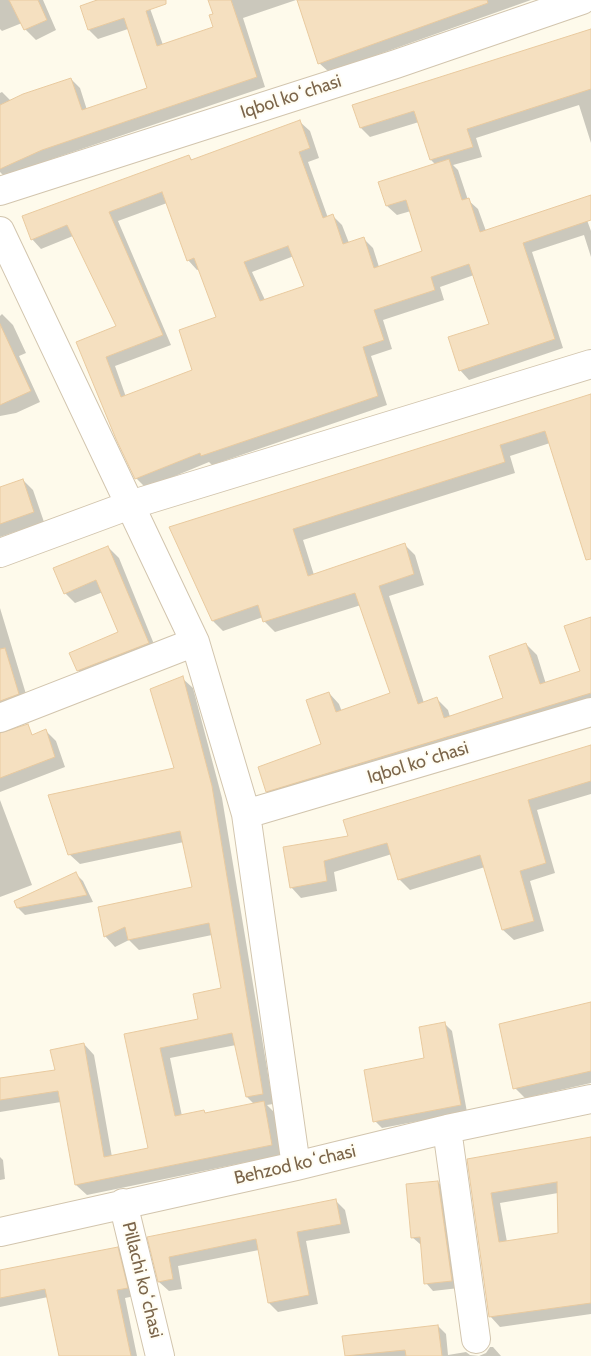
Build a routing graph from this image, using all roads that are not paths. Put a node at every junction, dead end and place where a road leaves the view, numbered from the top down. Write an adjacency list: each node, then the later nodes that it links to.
1 (582, 0): 2 (street, Iqbol koʻchasi)
2 (0, 191)
3 (0, 231): 5 (street)
4 (591, 364): 5 (street)
5 (130, 504): 6 (street); 7 (street)
6 (0, 553)
7 (196, 642): 9 (street); 10 (street)
8 (591, 712): 10 (street, Iqbol koʻchasi)
9 (0, 718)
10 (246, 814): 13 (street)
11 (591, 1099): 12 (street, Behzod koʻchasi)
12 (447, 1130): 13 (street, Behzod koʻchasi); 16 (street)
13 (296, 1166): 14 (street, Behzod koʻchasi)
14 (123, 1203): 15 (street, Behzod koʻchasi); 17 (street, Pillachi koʻchasi)
15 (0, 1232)
16 (476, 1339)
17 (160, 1356)

